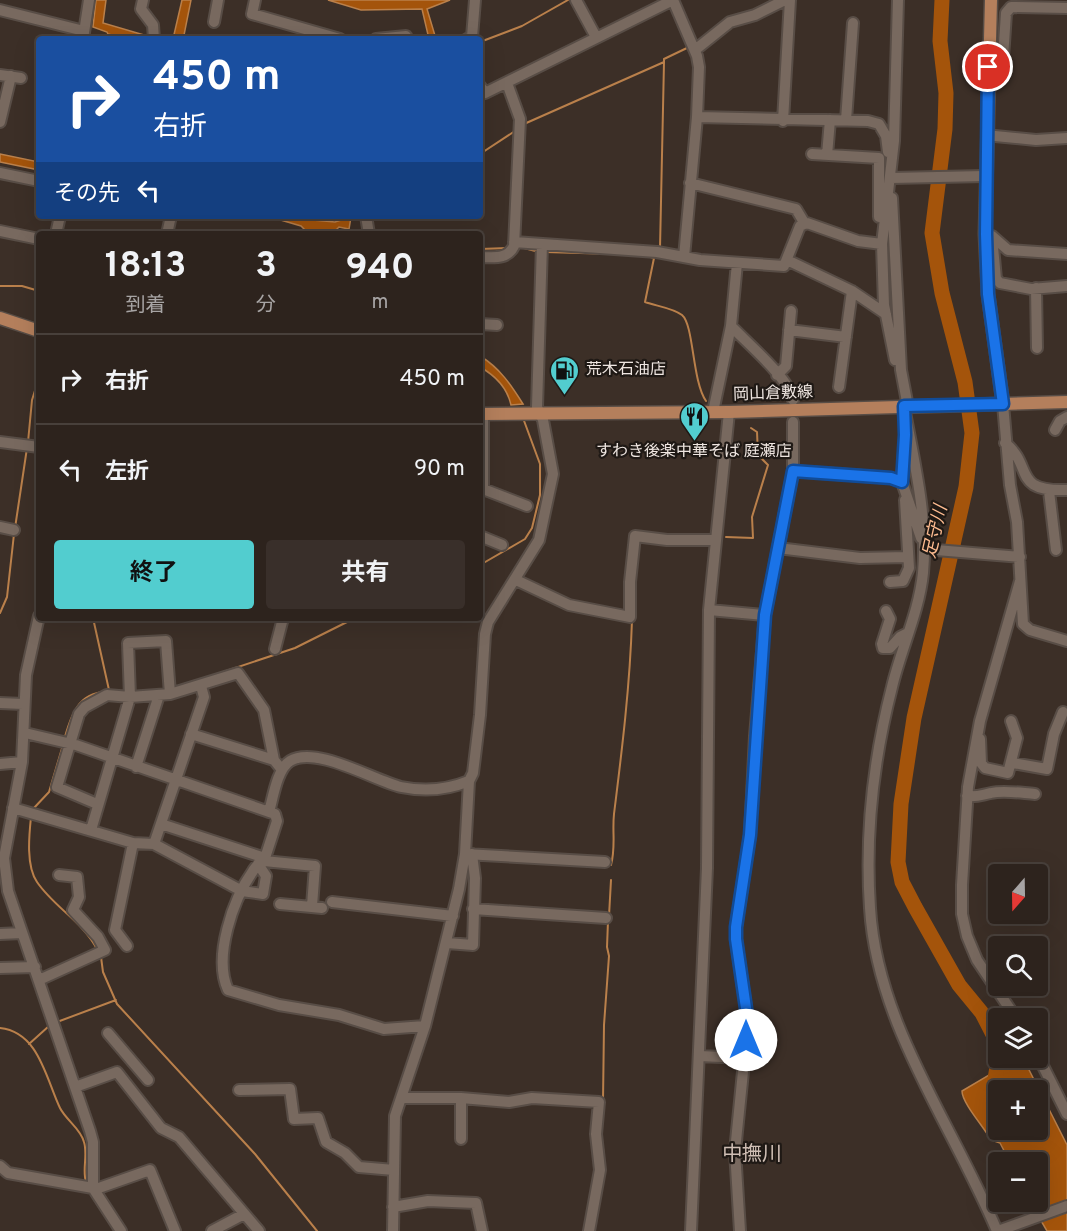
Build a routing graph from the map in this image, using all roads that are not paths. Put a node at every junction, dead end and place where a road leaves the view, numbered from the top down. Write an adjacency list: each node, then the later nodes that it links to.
1 (90, 0): 16 (street)
2 (143, 0): 17 (street)
3 (218, 0): 14 (street)
4 (255, 0): 18 (street)
5 (475, 0): 19 (street)
6 (576, 0): 20 (street)
7 (785, 0): 21 (street)
8 (790, 0): 29 (street)
9 (898, 0): 37 (street)
10 (991, 0): 24 (main road)
11 (1033, 4): 13 (street); 24 (street)
12 (2, 7): 16 (street)
13 (1067, 8)
14 (214, 22)
15 (853, 23): 28 (street)
16 (84, 35)
17 (154, 36)
18 (329, 36)
19 (472, 36)
20 (596, 37): 21 (street); 23 (street)
21 (694, 47): 26 (street)
22 (11, 76): 30 (street)
23 (507, 83): 25 (street); 44 (street)
24 (987, 89): 36 (main road)
25 (483, 92)
26 (697, 117): 29 (street); 39 (street)
27 (830, 120): 28 (street); 29 (street); 34 (street)
28 (846, 120): 37 (street)
29 (783, 121)
30 (0, 122)
31 (995, 136): 32 (street)
32 (1067, 138)
33 (812, 154): 34 (street)
34 (827, 155): 45 (street)
35 (0, 173): 38 (street)
36 (983, 176): 37 (street); 42 (main road)
37 (894, 178): 45 (street); 67 (street)
38 (36, 180)
39 (690, 183): 40 (street); 49 (street)
40 (805, 224): 45 (street); 50 (street)
41 (0, 231): 43 (street)
42 (989, 235): 47 (street); 53 (street); 70 (main road)
43 (36, 238)
44 (514, 242): 46 (street); 48 (street)
45 (882, 243): 56 (street)
46 (542, 249): 49 (street); 75 (street)
47 (1067, 254)
48 (483, 257)
49 (684, 257): 51 (street)
50 (787, 260): 51 (street); 54 (street)
51 (737, 262): 60 (street)
52 (1067, 286): 53 (street)
53 (1036, 288): 64 (street)
54 (852, 291): 56 (street); 63 (street)
55 (791, 311): 62 (street)
56 (886, 314): 67 (street)
57 (0, 318): 61 (main road)
58 (483, 324): 59 (street)
59 (497, 325)
60 (731, 326): 65 (street); 72 (street)
61 (36, 330)
62 (789, 330): 63 (street); 65 (street)
63 (846, 337): 66 (street)
64 (1038, 348)
65 (777, 375): 68 (street)
66 (839, 387)
67 (903, 389): 71 (street)
68 (793, 400)
69 (1067, 402): 70 (main road, 岡山倉敷線)
70 (999, 404): 71 (main road, 岡山倉敷線); 80 (street)
71 (908, 409): 73 (main road, 岡山倉敷線); 83 (street); 95 (street)
72 (713, 412): 73 (main road, 岡山倉敷線); 75 (main road, 岡山倉敷線)
73 (729, 412): 92 (street)
74 (483, 414): 75 (main road, 岡山倉敷線)
75 (535, 414): 99 (street)
76 (1067, 417): 78 (street)
77 (793, 422): 82 (street)
78 (1055, 430)
79 (0, 442): 81 (street)
80 (1005, 443): 86 (street); 98 (street)
81 (31, 446)
82 (793, 471): 83 (street); 94 (street)
83 (902, 482): 87 (street)
84 (483, 489): 88 (street)
85 (1067, 490): 86 (street)
86 (1049, 491): 96 (street)
87 (906, 494): 95 (street); 97 (street)
88 (526, 506)
89 (0, 527): 90 (street)
90 (14, 530)
91 (483, 537): 93 (street)
92 (715, 540): 99 (street); 102 (street)
93 (502, 544)
94 (778, 548): 97 (street); 104 (street)
95 (925, 548): 98 (street); 107 (street)
96 (1056, 550)
97 (907, 557): 101 (street)
98 (1018, 557): 100 (street)
99 (516, 580): 129 (street)
100 (1020, 581): 108 (street); 116 (street)
101 (890, 582)
102 (709, 610): 104 (street); 159 (street)
103 (886, 611): 107 (street)
104 (765, 615): 160 (street)
105 (38, 621): 114 (street)
106 (282, 621): 109 (street)
107 (908, 633): 186 (street)
108 (1067, 641)
109 (275, 649)
110 (201, 686): 111 (street); 119 (street); 122 (street)
111 (167, 691): 112 (street); 112 (street); 126 (street)
112 (130, 694): 120 (street); 121 (street)
113 (0, 703): 114 (street)
114 (23, 704): 118 (street)
115 (1063, 712): 124 (street)
116 (980, 721): 124 (street); 131 (street)
117 (1011, 721): 124 (street)
118 (25, 733): 120 (street); 123 (street)
119 (191, 734): 122 (street); 128 (street)
120 (66, 743): 121 (street); 132 (street)
121 (112, 758): 126 (street); 132 (street)
122 (274, 760): 127 (street)
123 (22, 762): 125 (street); 133 (street)
124 (1013, 763)
125 (0, 764)
126 (136, 767): 128 (street)
127 (282, 770): 129 (street); 134 (street)
128 (176, 781): 134 (street); 135 (street)
129 (469, 781): 139 (street)
130 (1035, 794): 131 (street)
131 (967, 796): 156 (street)
132 (97, 804): 136 (street)
133 (13, 808): 136 (street); 149 (street)
134 (269, 812): 140 (street)
135 (161, 824): 138 (street); 140 (street)
136 (91, 830): 137 (street)
137 (133, 843): 138 (street); 152 (street)
138 (154, 844): 143 (street)
139 (468, 854): 141 (street); 146 (street); 147 (street)
140 (262, 861): 143 (street); 143 (street); 145 (street)
141 (605, 862)
142 (59, 876): 155 (street)
143 (242, 891): 157 (street)
144 (280, 904): 145 (street)
145 (322, 905): 147 (street)
146 (473, 909): 148 (street); 151 (street)
147 (453, 916): 151 (street)
148 (606, 918)
149 (22, 933): 150 (street); 153 (street)
150 (0, 934)
151 (447, 943): 157 (street)
152 (127, 946)
153 (35, 967): 154 (street); 155 (street)
154 (0, 968)
155 (39, 980): 165 (street)
156 (1009, 1008)
157 (425, 1026): 167 (street)
158 (108, 1033): 161 (street)
159 (699, 1056): 160 (street); 184 (street)
160 (745, 1058): 185 (street)
161 (137, 1067): 163 (street); 164 (street)
162 (1044, 1068): 169 (street)
163 (120, 1076): 165 (street); 176 (street)
164 (148, 1080)
165 (75, 1087): 173 (street)
166 (240, 1090): 172 (street)
167 (401, 1098): 168 (street); 172 (street)
168 (461, 1098): 170 (street); 183 (street)
169 (1067, 1114)
170 (461, 1139)
171 (0, 1166): 173 (street)
172 (394, 1170): 175 (street)
173 (94, 1189): 177 (street); 178 (street)
174 (1067, 1206): 186 (street)
175 (393, 1207): 181 (street); 182 (street)
176 (244, 1214): 179 (street); 180 (street)
177 (121, 1231)
178 (176, 1231)
179 (212, 1231)
180 (259, 1231)
181 (393, 1231)
182 (482, 1231)
183 (589, 1231)
184 (691, 1231)
185 (740, 1231)
186 (998, 1231)

